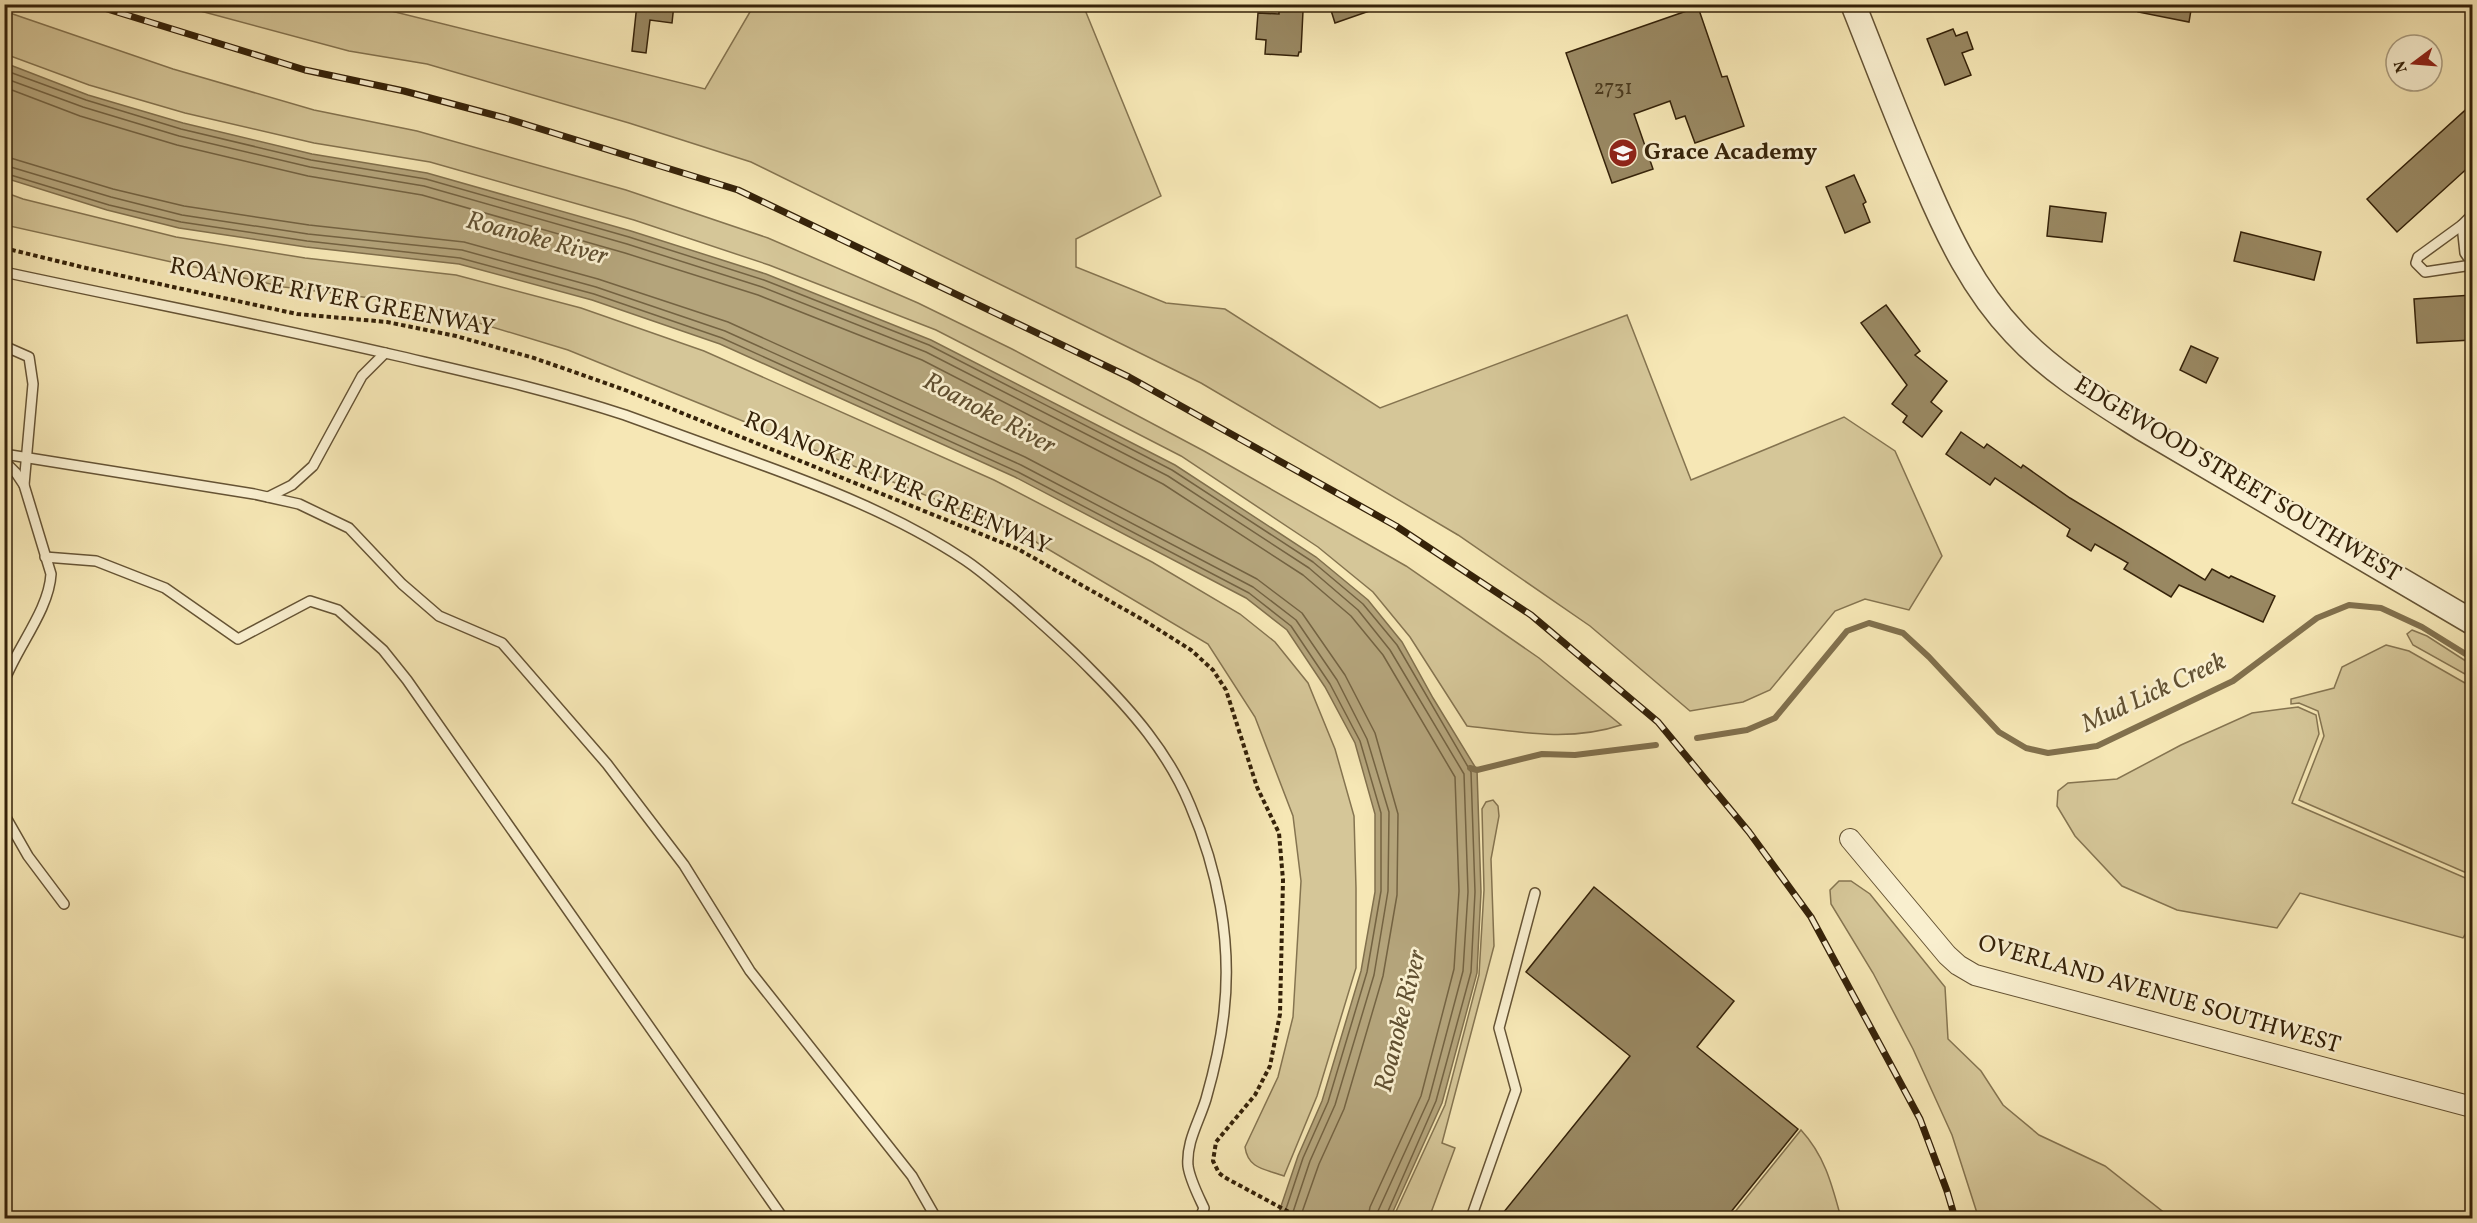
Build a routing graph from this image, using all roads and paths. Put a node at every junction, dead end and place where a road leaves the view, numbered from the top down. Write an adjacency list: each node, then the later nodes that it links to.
1 (1853, 4): 15 (street, EDGEWOOD STREET SOUTHWEST)
2 (2472, 215): 3 (lane)
3 (2462, 225): 5 (lane); 5 (lane)
4 (4, 248): 25 (path, ROANOKE RIVER GREENWAY)
5 (2472, 264)
6 (4, 272): 8 (lane)
7 (4, 346): 10 (lane)
8 (385, 353): 13 (lane); 24 (lane)
9 (4, 454): 10 (lane)
10 (26, 457): 12 (lane); 13 (lane)
11 (4, 461): 12 (lane)
12 (24, 485): 14 (lane)
13 (268, 497): 23 (lane)
14 (45, 557): 16 (lane); 22 (lane)
15 (2472, 622)
16 (4, 682)
17 (4, 813): 20 (lane)
18 (1850, 839): 21 (street, OVERLAND AVENUE SOUTHWEST)
19 (1535, 893): 26 (lane)
20 (64, 904)
21 (2472, 1107)
22 (783, 1218)
23 (936, 1218)
24 (1200, 1218)
25 (1300, 1218)
26 (1471, 1218)

